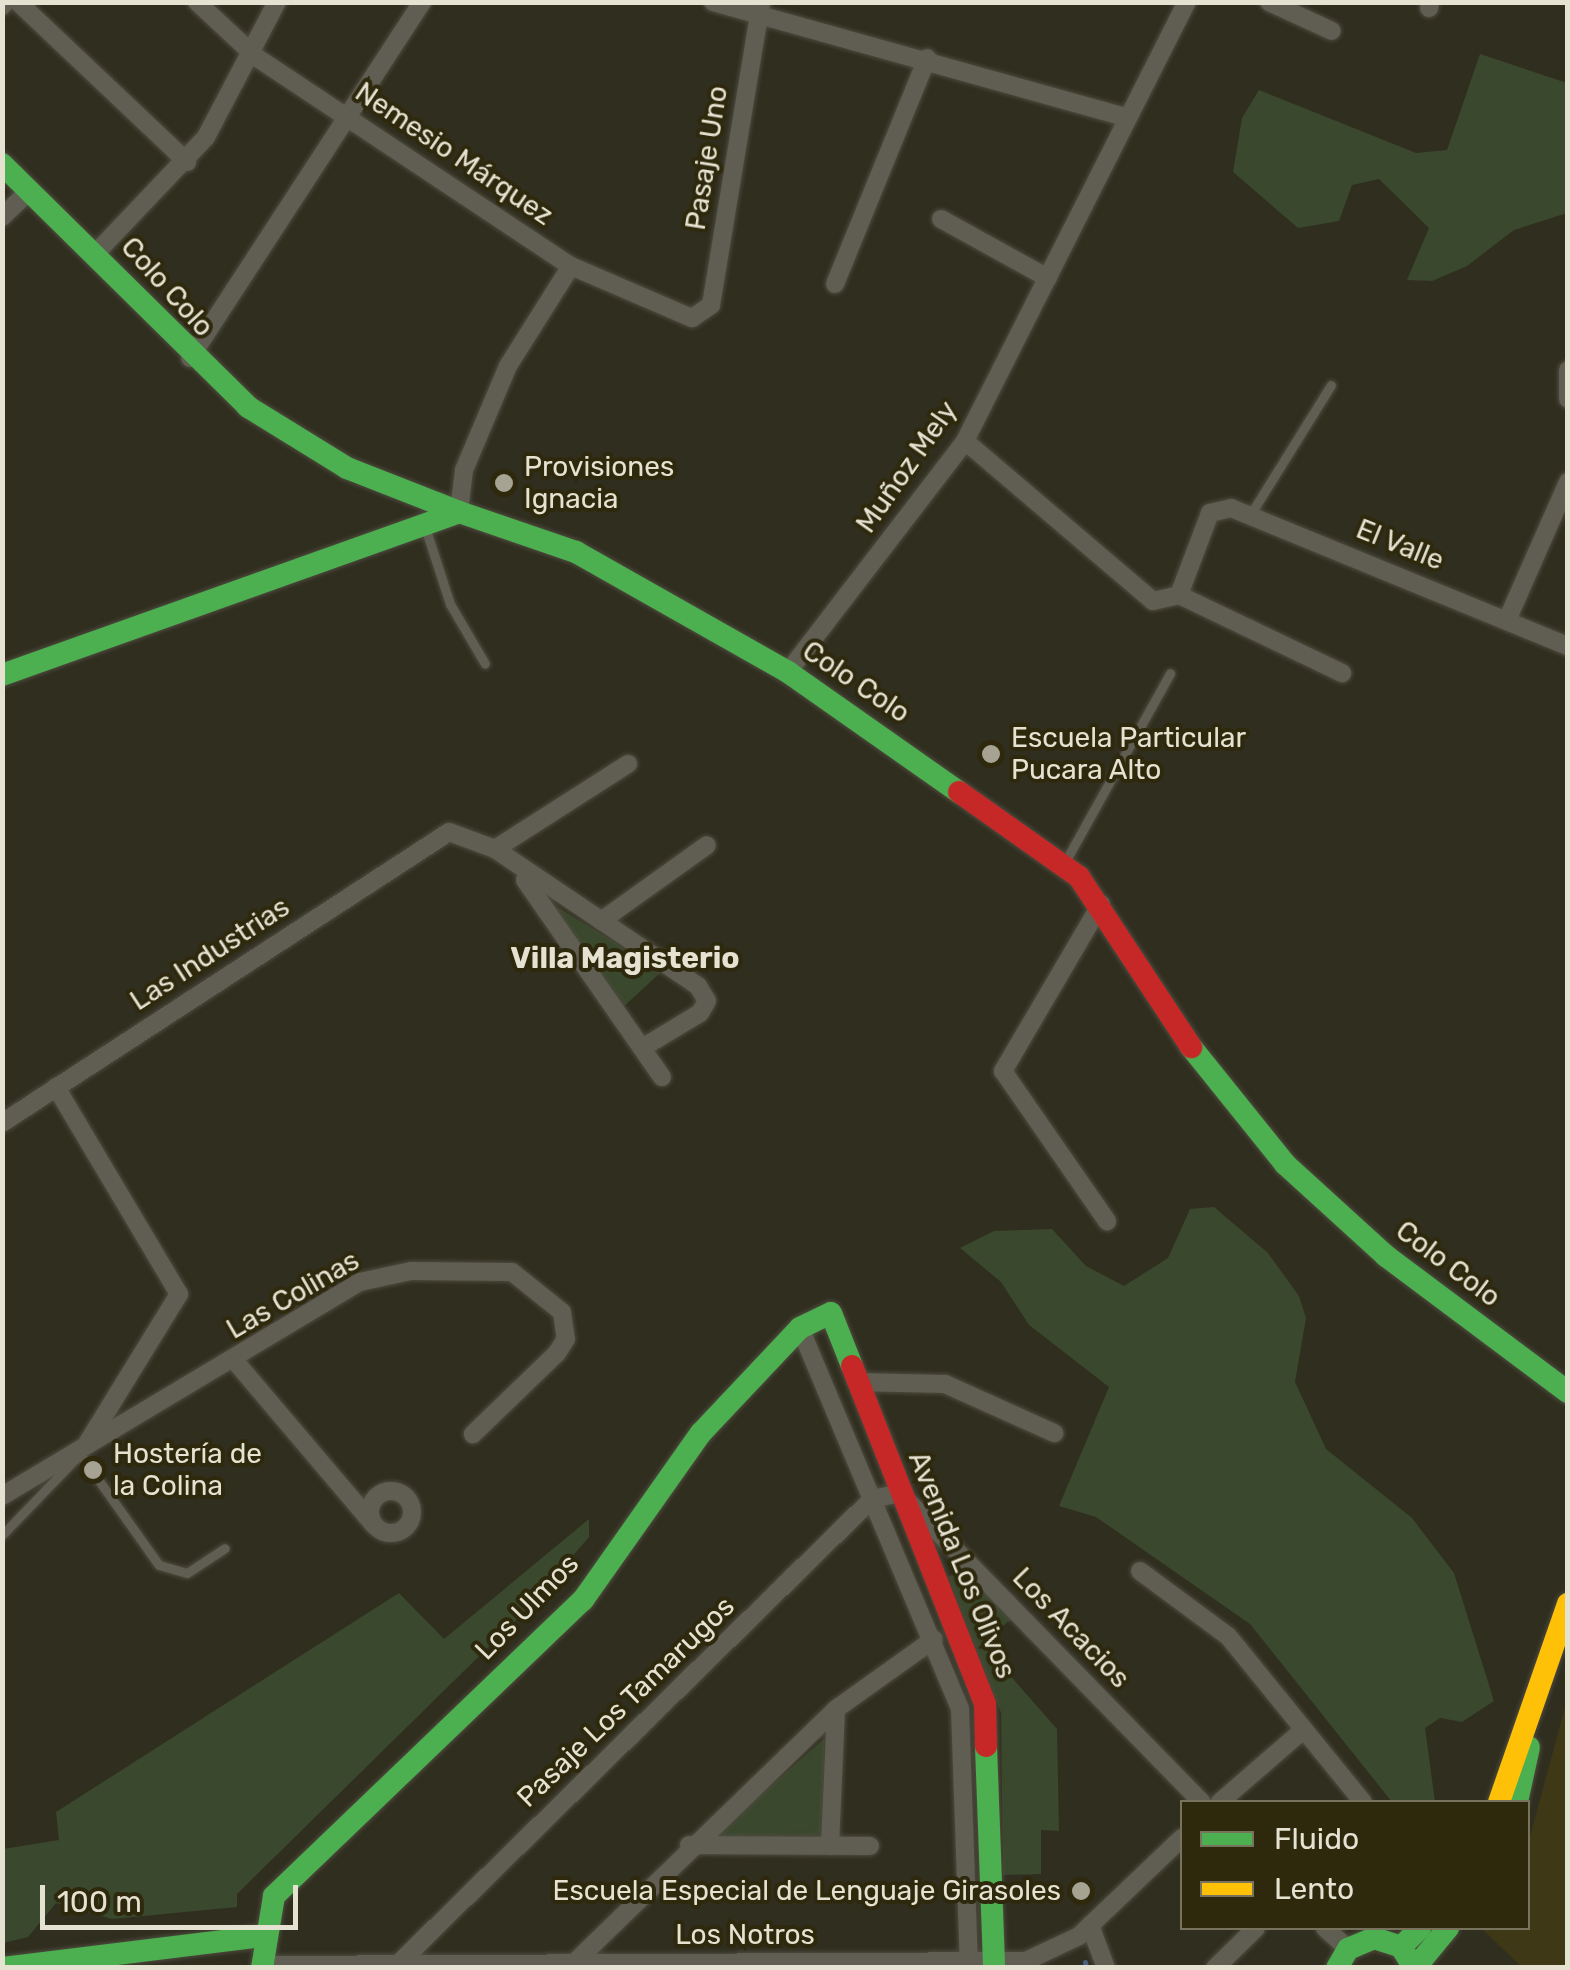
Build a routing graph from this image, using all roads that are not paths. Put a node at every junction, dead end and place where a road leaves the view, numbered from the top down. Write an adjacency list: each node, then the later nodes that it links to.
1 (18, 2): 14 (street)
2 (197, 2): 10 (street, Nemesio Márquez)
3 (277, 2): 10 (street)
4 (422, 2): 12 (street)
5 (713, 2): 8 (street)
6 (1188, 2): 13 (street, Muñoz Mely)
7 (1269, 2): 9 (street)
8 (759, 11): 11 (street); 23 (street, Pasaje Uno)
9 (1332, 31)
10 (256, 57): 12 (street, Nemesio Márquez); 14 (street)
11 (926, 58): 13 (street); 22 (street)
12 (349, 116): 20 (street, Nemesio Márquez); 24 (street)
13 (1125, 117): 21 (street, Muñoz Mely)
14 (187, 162): 19 (street)
15 (2, 164): 16 (main road, Colo Colo)
16 (30, 190): 17 (street); 19 (main road, Colo Colo)
17 (2, 217)
18 (941, 219): 21 (street)
19 (96, 253): 24 (main road, Colo Colo)
20 (571, 266): 23 (street, Nemesio Márquez); 30 (street)
21 (1048, 278): 28 (street, Muñoz Mely)
22 (835, 284)
23 (698, 318)
24 (190, 358): 30 (main road, Colo Colo)
25 (1568, 370): 27 (street)
26 (1331, 385): 31 (lane)
27 (1568, 399)
28 (965, 441): 33 (street); 37 (street, Muñoz Mely)
29 (1568, 482): 34 (street)
30 (459, 512): 32 (main road); 37 (main road, Colo Colo)
31 (1250, 514): 33 (street, El Valle); 34 (street, El Valle)
32 (424, 524): 36 (lane); 40 (main road)
33 (1180, 595): 39 (street)
34 (1508, 618): 35 (street, El Valle)
35 (1568, 646)
36 (486, 664)
37 (788, 672): 44 (main road, Colo Colo)
38 (1170, 672): 44 (lane)
39 (1342, 673)
40 (2, 676)
41 (628, 764): 43 (street)
42 (707, 845): 47 (street)
43 (495, 849): 45 (street); 50 (street, Las Industrias)
44 (1063, 864): 46 (main road, Colo Colo)
45 (522, 876): 47 (street); 48 (street)
46 (1101, 904): 52 (street); 57 (main road, Colo Colo)
47 (601, 921): 48 (street)
48 (642, 1048): 49 (street)
49 (662, 1077)
50 (56, 1087): 51 (street, Las Industrias); 60 (street, Las Colinas)
51 (2, 1123)
52 (1107, 1221)
53 (831, 1313): 54 (main road, Los Ulmos); 56 (main road, Avenida Los Olivos)
54 (800, 1328): 63 (street, Avenida Los Olivos); 87 (main road, Los Ulmos)
55 (234, 1360): 59 (street, Las Colinas); 60 (street, Las Colinas); 64 (street)
56 (856, 1382): 58 (street); 61 (main road, Avenida Los Olivos)
57 (1568, 1392)
58 (1054, 1433)
59 (473, 1434)
60 (80, 1454): 62 (street, Las Colinas); 65 (lane); 66 (lane)
61 (900, 1493): 63 (street); 73 (street, Los Acacios); 93 (main road, Avenida Los Olivos)
62 (2, 1496)
63 (872, 1499): 70 (street, Avenida Los Olivos); 91 (street, Pasaje Los Tamarugos)
64 (374, 1525)
65 (2, 1535)
66 (225, 1548)
67 (1140, 1571): 72 (street)
68 (1568, 1604): 76 (main road)
69 (1568, 1635): 77 (main road)
70 (934, 1639): 71 (street); 92 (street, Avenida Los Olivos)
71 (836, 1709): 79 (street); 80 (street)
72 (1302, 1730): 74 (street); 75 (street)
73 (1200, 1800)
74 (1222, 1800)
75 (1362, 1800)
76 (1500, 1800)
77 (1518, 1800)
78 (1180, 1840): 82 (street, Los Notros)
79 (689, 1845): 80 (street); 90 (street)
80 (830, 1846): 81 (street)
81 (870, 1846)
82 (1090, 1926): 93 (street, Los Notros); 97 (street)
83 (1254, 1930): 98 (street)
84 (1326, 1930): 89 (street)
85 (1418, 1930): 88 (main road)
86 (1446, 1930): 99 (main road)
87 (262, 1936): 94 (main road); 95 (main road)
88 (1401, 1947): 89 (main road); 99 (main road)
89 (1342, 1958)
90 (575, 1962): 91 (street, Los Notros); 92 (street, Los Notros)
91 (397, 1965): 95 (street, Los Notros)
92 (969, 1965): 93 (street, Los Notros)
93 (994, 1965)
94 (27, 1966): 96 (main road)
95 (262, 1966)
96 (3, 1968)
97 (1106, 1968)
98 (1215, 1968)
99 (1415, 1968)

